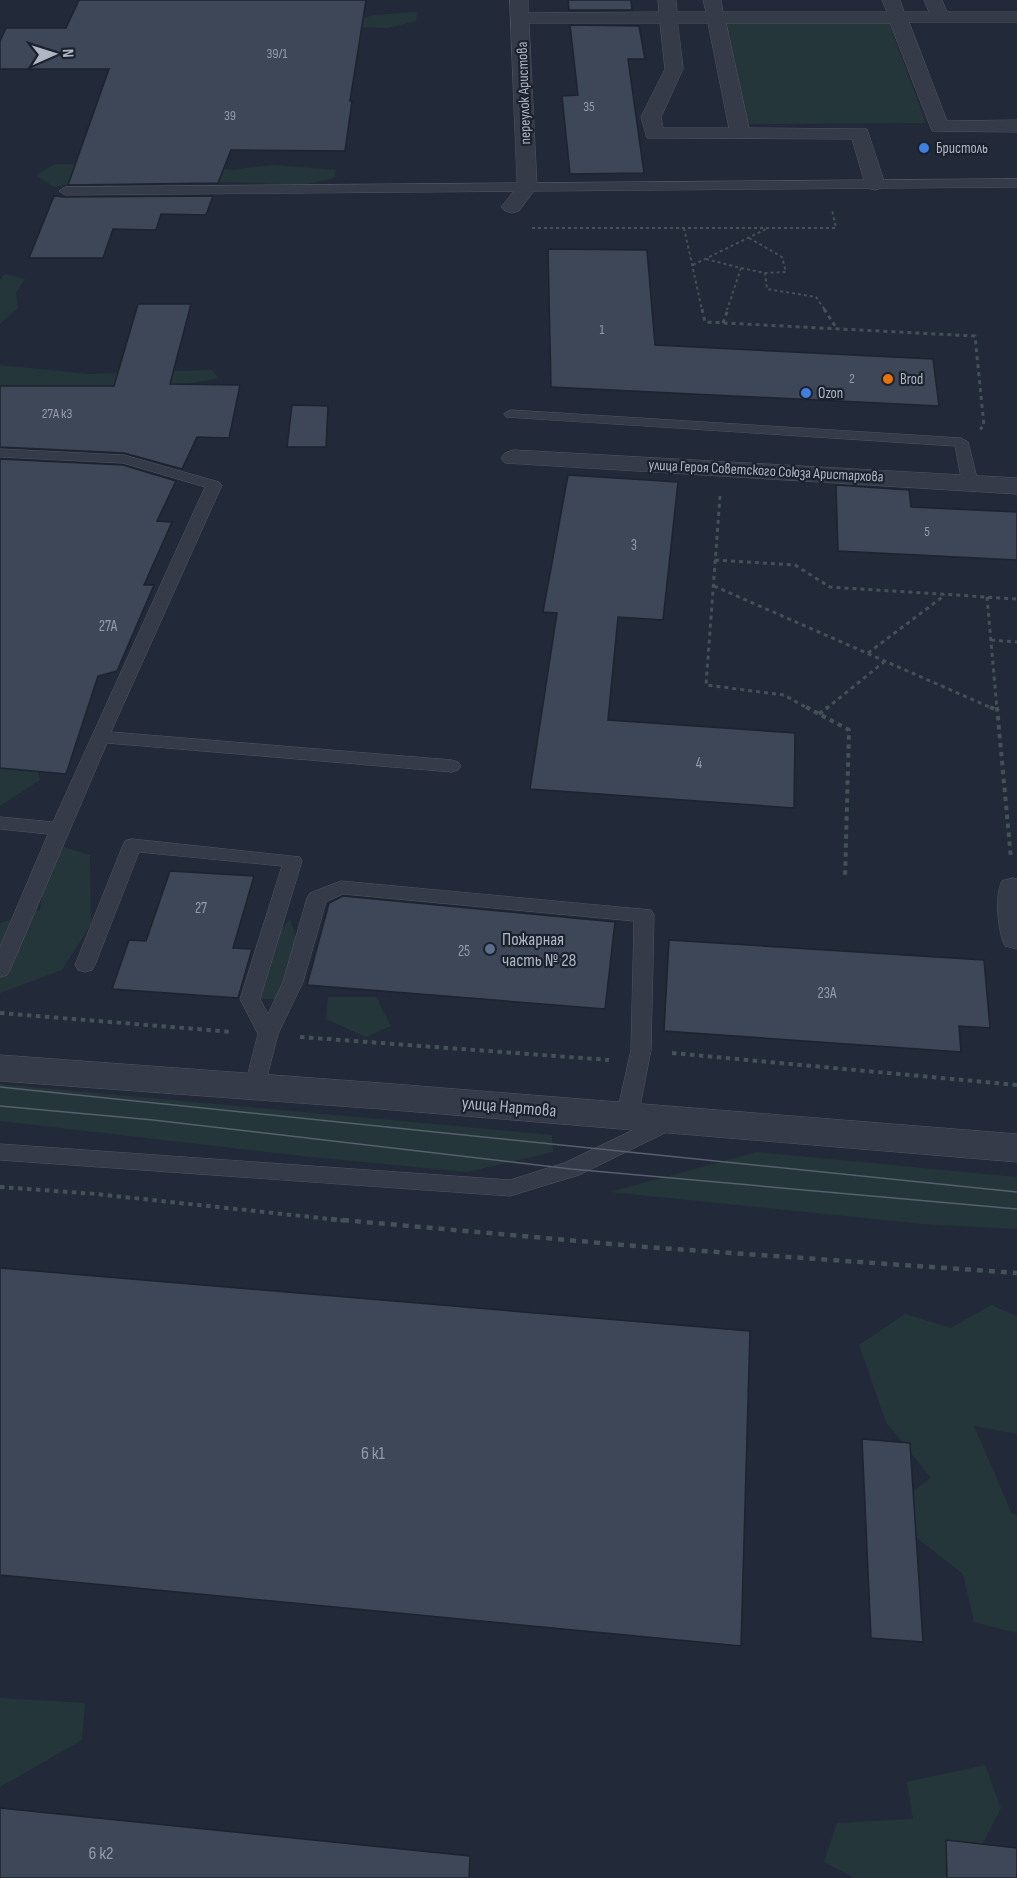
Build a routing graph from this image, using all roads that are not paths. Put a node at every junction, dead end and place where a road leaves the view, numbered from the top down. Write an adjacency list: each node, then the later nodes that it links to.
1 (894, 8): 2 (street); 5 (street); 7 (street)
2 (937, 8): 6 (street)
3 (520, 9): 4 (street); 11 (street, переулок Аристова)
4 (668, 9): 5 (street); 8 (street)
5 (713, 9): 8 (street)
6 (1017, 16)
7 (1017, 126)
8 (740, 134): 10 (street)
9 (1017, 183): 10 (lane)
10 (875, 184): 11 (lane)
11 (527, 187): 12 (lane); 13 (street)
12 (65, 191)
13 (512, 207)
14 (511, 414): 17 (lane)
15 (0, 453): 19 (lane)
16 (514, 458): 17 (street, улица Героя Советского Союза Аристархова)
17 (970, 482): 18 (street, улица Героя Советского Союза Аристархова)
18 (1017, 486)
19 (102, 737): 20 (lane); 22 (lane)
20 (452, 766)
21 (0, 824): 22 (lane)
22 (59, 829): 26 (lane)
23 (1014, 890): 24 (street)
24 (1017, 938)
25 (86, 965): 27 (lane)
26 (0, 970)
27 (268, 1034): 29 (lane); 30 (lane)
28 (0, 1068): 29 (street, улица Нартова)
29 (255, 1085): 30 (street, улица Нартова)
30 (627, 1117): 31 (street, улица Нартова)
31 (669, 1121): 32 (street, улица Нартова); 33 (lane)
32 (1017, 1148)
33 (0, 1152)

